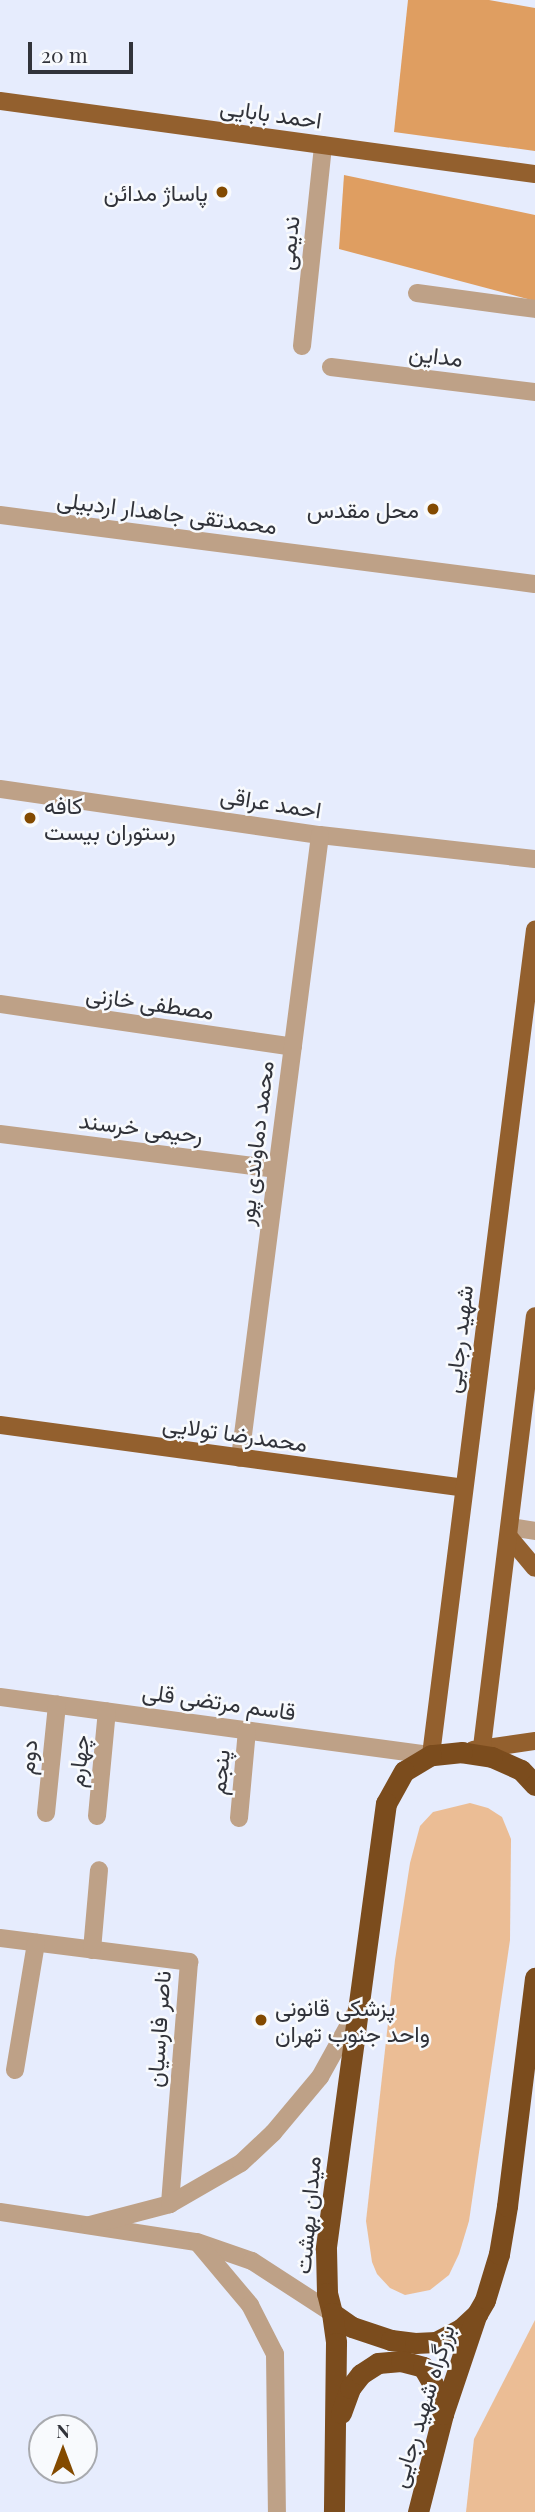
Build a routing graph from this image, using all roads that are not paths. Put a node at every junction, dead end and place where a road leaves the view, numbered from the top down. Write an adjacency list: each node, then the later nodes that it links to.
1 (0, 101): 2 (main road, احمد بابایی)
2 (323, 145): 3 (main road, احمد بابایی); 6 (street, ندیمی)
3 (535, 174)
4 (417, 293): 5 (street)
5 (535, 309)
6 (302, 346)
7 (331, 367): 8 (street, مداین)
8 (535, 392)
9 (0, 515): 10 (street, محمدتقی جاهدار اردبیلی)
10 (535, 584)
11 (0, 789): 12 (street, احمد عراقی)
12 (320, 835): 13 (street, احمد عراقی); 16 (street, محمد دماوندی پور)
13 (535, 859)
14 (535, 930): 22 (main road, شهید رجایی)
15 (0, 1004): 16 (street, مصطفی خازنی)
16 (293, 1047): 18 (street, محمد دماوندی پور)
17 (0, 1134): 18 (street, رحیمی خرسند)
18 (277, 1169): 21 (street, محمد دماوندی پور)
19 (535, 1316): 24 (main road)
20 (0, 1425): 21 (main road, محمدرضا تولایی)
21 (240, 1458): 22 (main road, محمدرضا تولایی)
22 (463, 1488): 32 (main road, شهید رجایی)
23 (535, 1531): 24 (street)
24 (510, 1532): 25 (main road); 31 (main road)
25 (535, 1568)
26 (0, 1697): 27 (street, قاسم مرتضی قلی)
27 (57, 1705): 28 (street, قاسم مرتضی قلی); 34 (street, دوم)
28 (107, 1711): 29 (street, قاسم مرتضی قلی); 35 (street, چهارم)
29 (247, 1730): 32 (street, قاسم مرتضی قلی); 36 (street, پنجم)
30 (535, 1741): 31 (main road)
31 (475, 1752): 32 (highway, میدان بهشت); 33 (highway, میدان بهشت)
32 (431, 1755): 42 (highway, میدان بهشت)
33 (535, 1785)
34 (46, 1813)
35 (97, 1816)
36 (239, 1818)
37 (99, 1870): 40 (street)
38 (0, 1938): 39 (street, ناصر فارسیان)
39 (36, 1943): 40 (street, ناصر فارسیان); 43 (street)
40 (92, 1951): 44 (street, ناصر فارسیان)
41 (535, 1978): 49 (highway)
42 (356, 2011): 44 (street); 48 (highway, میدان بهشت)
43 (15, 2070)
44 (170, 2204): 46 (street)
45 (0, 2211): 46 (street)
46 (90, 2225): 47 (street)
47 (197, 2242): 48 (street); 53 (street)
48 (332, 2313): 49 (highway); 51 (highway)
49 (477, 2314): 50 (highway, بزرگراه شهید رجایی)
50 (443, 2414): 51 (highway); 52 (highway, بزرگراه شهید رجایی)
51 (335, 2429): 54 (highway)
52 (430, 2470): 55 (highway, بزرگراه شهید رجایی); 56 (street)
53 (277, 2512)
54 (334, 2512)
55 (418, 2512)
56 (428, 2512)

